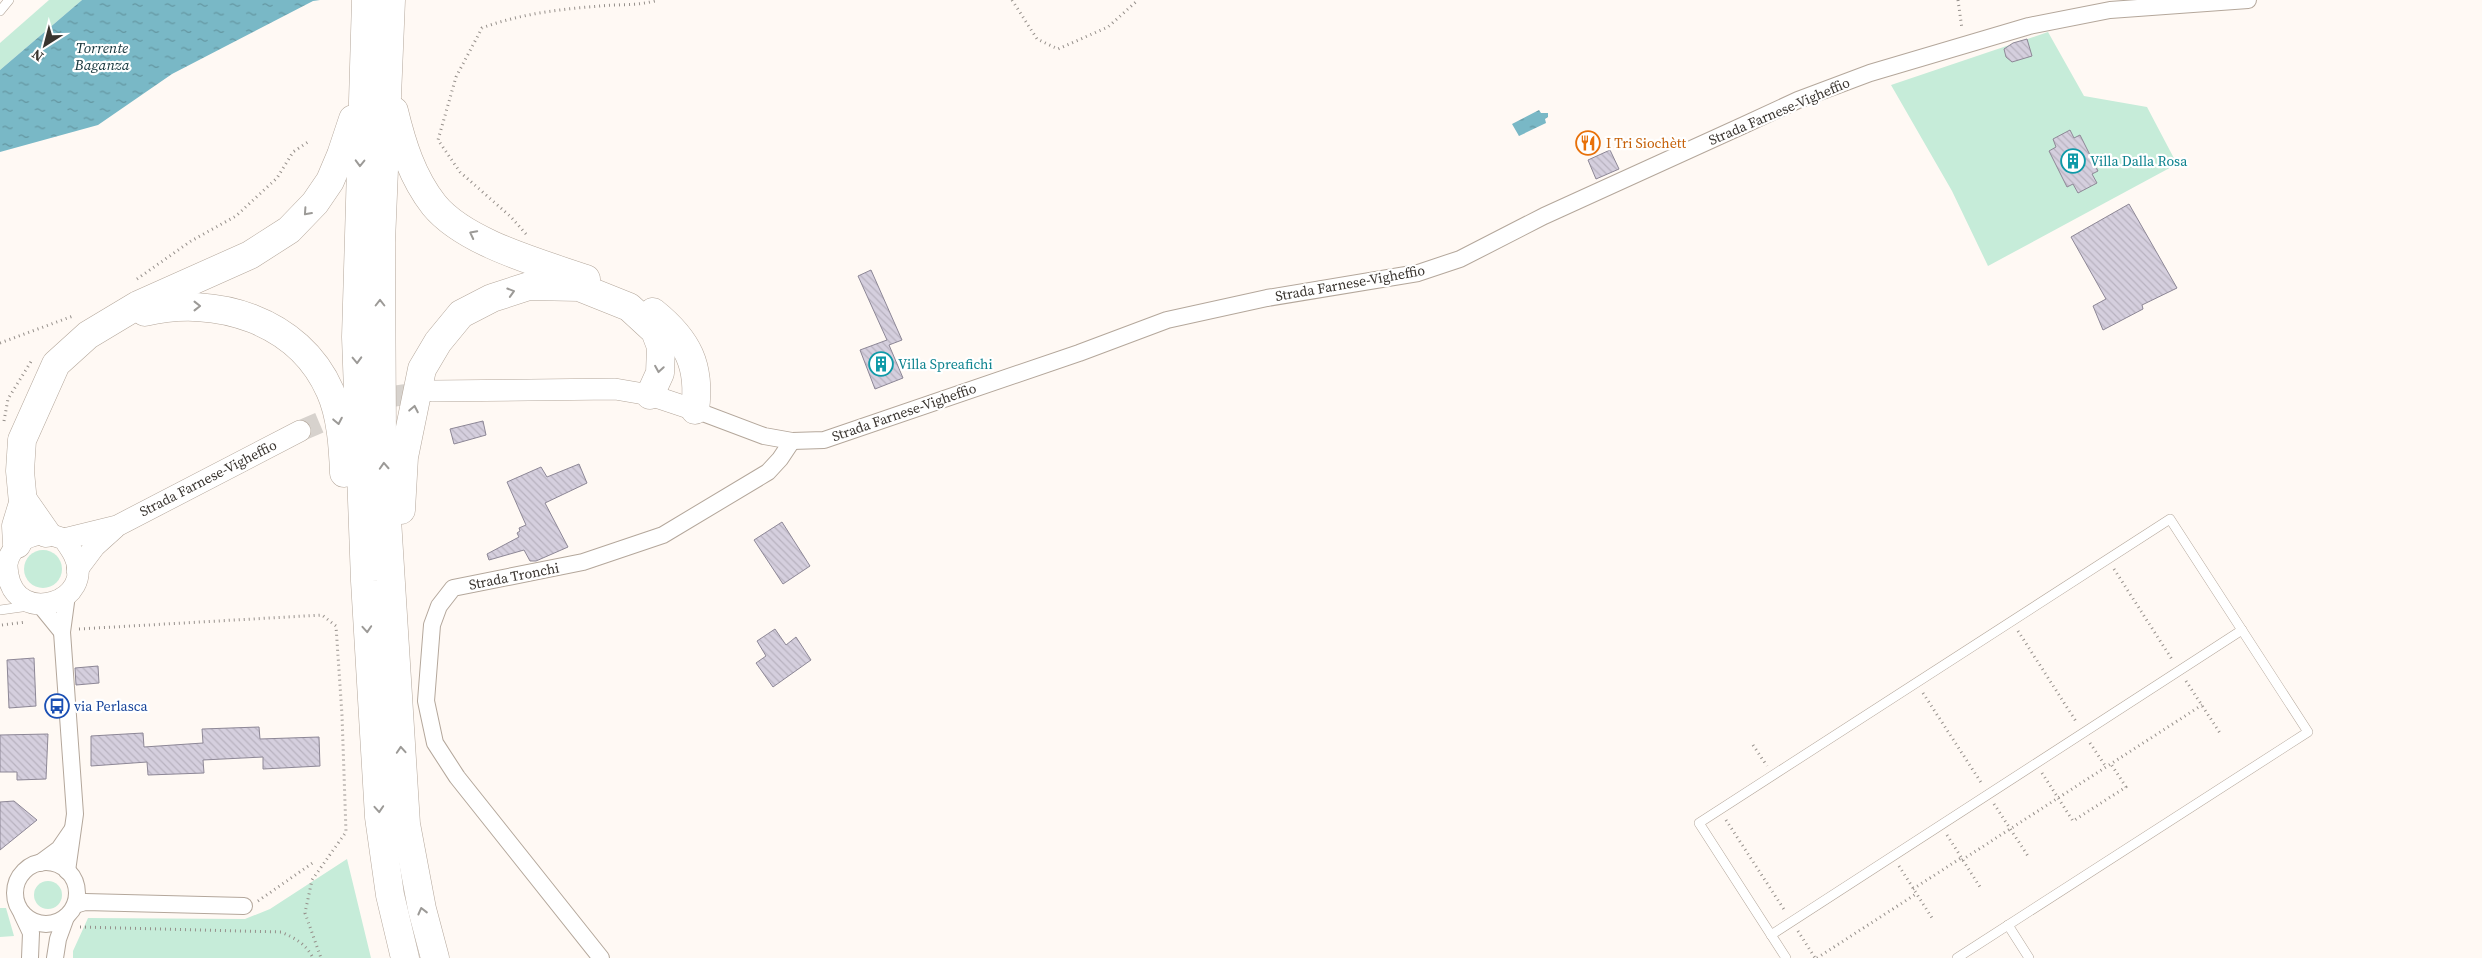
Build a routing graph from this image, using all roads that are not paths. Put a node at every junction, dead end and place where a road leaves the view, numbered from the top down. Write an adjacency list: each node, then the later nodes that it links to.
1 (9, 0): 5 (lane)
2 (366, 0): 6 (highway)
3 (390, 0): 6 (highway)
4 (2248, 0): 13 (street, Strada Farnese-Vigheffio)
5 (0, 11)
6 (376, 43): 7 (highway)
7 (374, 76): 8 (highway, one-way to 8); 11 (highway, one-way to 7); 19 (highway, one-way to 19); 24 (highway, one-way to 7)
8 (114, 319): 14 (highway); 19 (highway, one-way to 19)
9 (432, 391): 10 (street, Strada Farnese-Vigheffio)
10 (650, 395): 11 (street, Strada Farnese-Vigheffio); 24 (highway, one-way to 10)
11 (695, 410): 13 (street, Strada Farnese-Vigheffio)
12 (300, 431): 15 (street, Strada Farnese-Vigheffio)
13 (792, 442): 42 (street, Strada Tronchi)
14 (23, 500): 16 (highway); 17 (highway)
15 (117, 526): 16 (street, Strada Farnese-Vigheffio); 18 (street, Strada Farnese-Vigheffio)
16 (55, 536): 17 (street); 18 (street)
17 (7, 559): 21 (street)
18 (77, 570): 20 (street)
19 (365, 581): 40 (highway, one-way to 40)
20 (67, 595): 22 (street); 26 (street)
21 (9, 596): 22 (street)
22 (40, 604): 23 (lane); 26 (street)
23 (0, 610)
24 (395, 614): 41 (highway, one-way to 24)
25 (2242, 630): 36 (lane); 37 (lane); 37 (lane)
26 (62, 632): 27 (street)
27 (74, 826): 28 (street); 29 (street)
28 (40, 863): 29 (street); 30 (street)
29 (67, 871): 35 (street)
30 (16, 886): 31 (street); 34 (street)
31 (0, 892)
32 (0, 898): 34 (street)
33 (244, 906): 35 (street)
34 (20, 909): 35 (street); 38 (street)
35 (72, 916): 39 (street)
36 (2008, 926): 44 (lane); 45 (lane)
37 (1771, 935): 43 (lane)
38 (30, 958)
39 (55, 958)
40 (405, 958)
41 (435, 958)
42 (601, 958)
43 (1786, 958)
44 (1957, 958)
45 (2028, 958)

